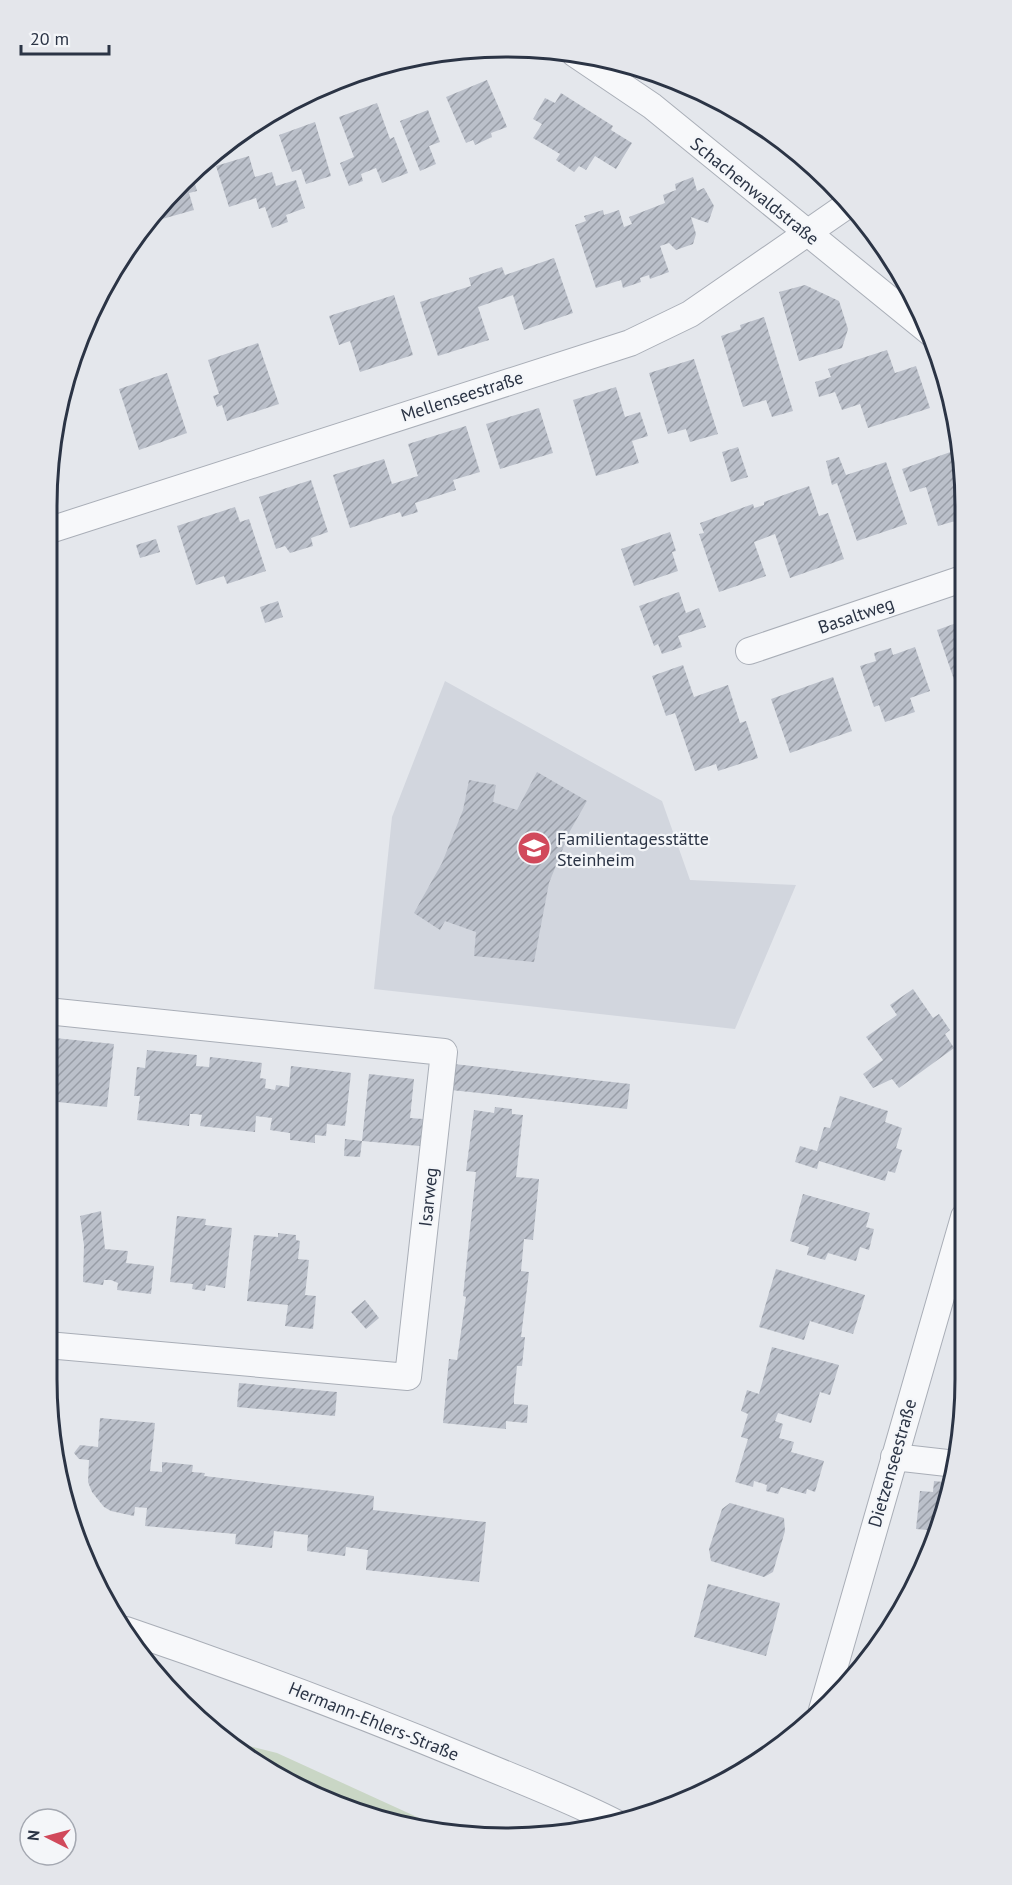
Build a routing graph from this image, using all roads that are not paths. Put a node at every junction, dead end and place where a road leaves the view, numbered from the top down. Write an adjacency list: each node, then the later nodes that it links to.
1 (592, 66): 3 (street, Schachenwaldstraße)
2 (842, 208): 3 (street, Mellenseestraße)
3 (806, 232): 4 (street, Schachenwaldstraße); 5 (street, Mellenseestraße)
4 (915, 320)
5 (57, 528)
6 (955, 581): 7 (street, Basaltweg)
7 (749, 651)
8 (57, 1012): 10 (street, Isarweg)
9 (955, 1248): 11 (street, Dietzenseestraße)
10 (57, 1346)
11 (894, 1457): 12 (street); 14 (street, Dietzenseestraße)
12 (947, 1463)
13 (137, 1634): 15 (street, Hermann-Ehlers-Straße)
14 (827, 1692)
15 (604, 1817)

